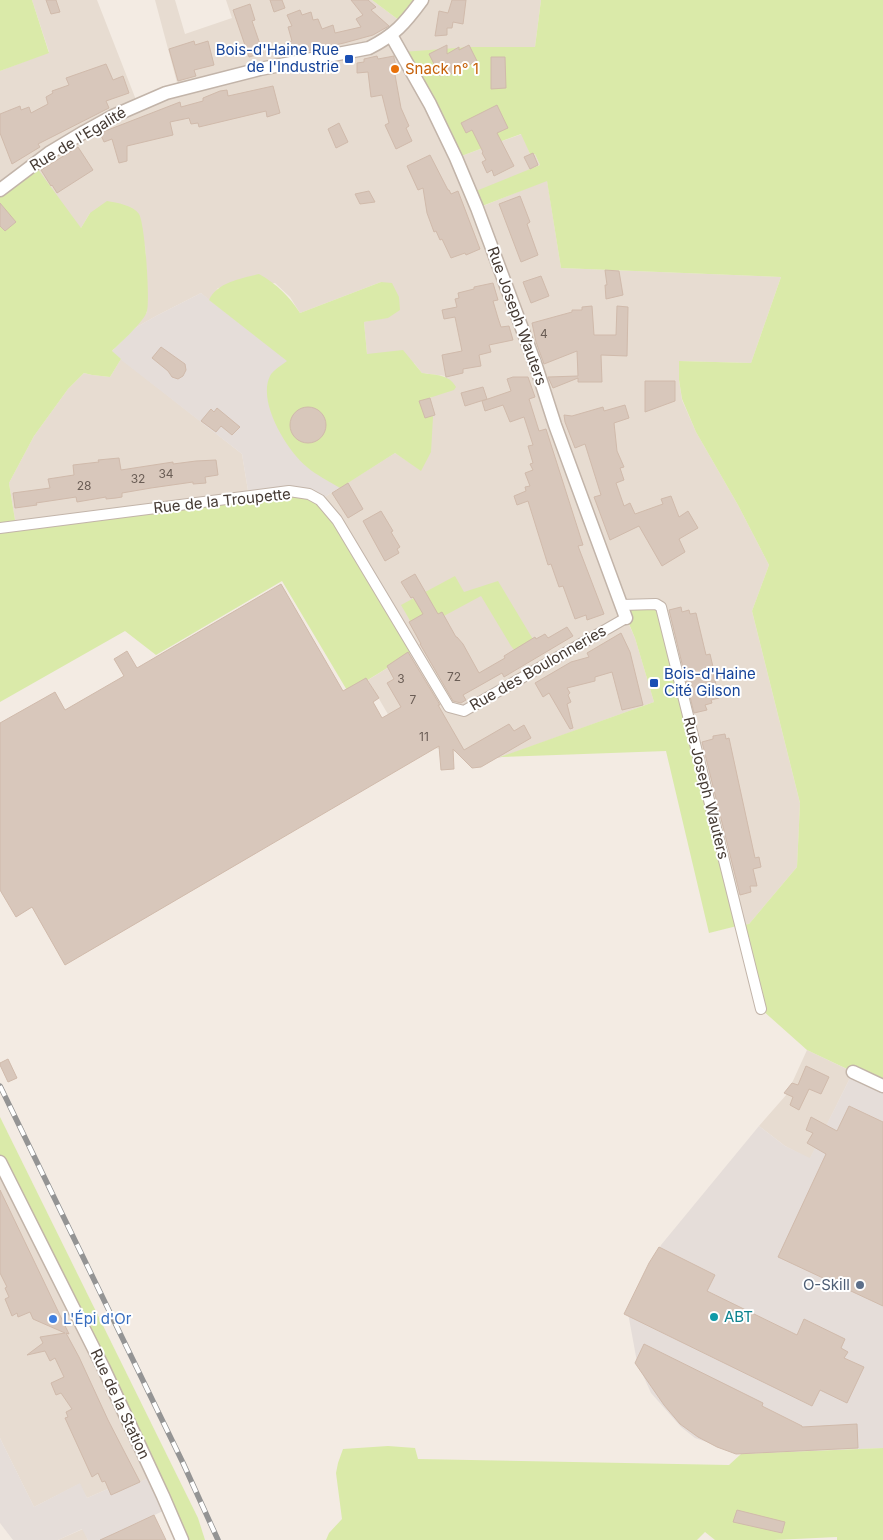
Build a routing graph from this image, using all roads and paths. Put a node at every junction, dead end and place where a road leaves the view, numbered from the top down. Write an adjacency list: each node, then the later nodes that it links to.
1 (422, 0): 2 (street, Rue de l'Egalité)
2 (391, 35): 3 (street, Rue de l'Egalité); 5 (street, Rue Joseph Wauters)
3 (0, 190)
4 (0, 528): 7 (street, Rue de la Troupette)
5 (621, 605): 6 (street, Rue Joseph Wauters); 8 (street, Rue Joseph Wauters)
6 (626, 618): 7 (street, Rue des Boulonneries)
7 (449, 708)
8 (761, 1009)
9 (853, 1072): 10 (street)
10 (883, 1086)
11 (0, 1162): 12 (street, Rue de la Station)
12 (182, 1540)

